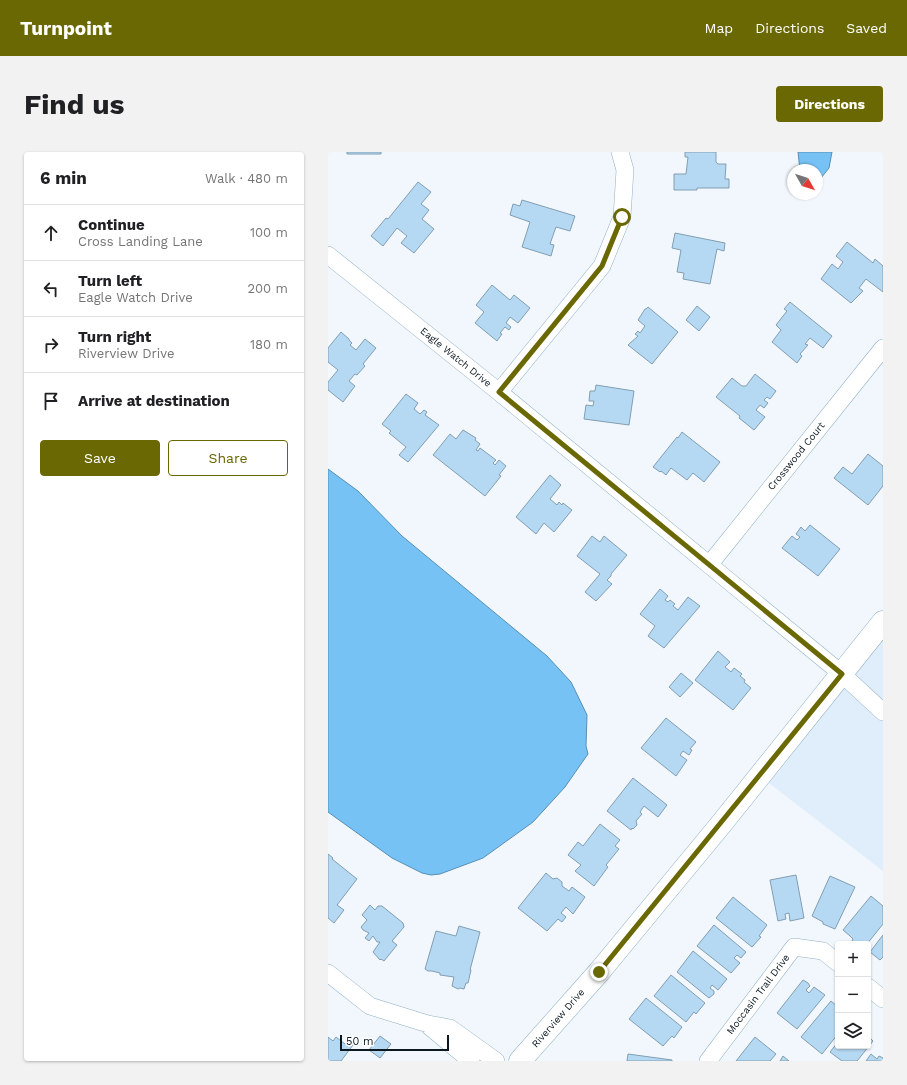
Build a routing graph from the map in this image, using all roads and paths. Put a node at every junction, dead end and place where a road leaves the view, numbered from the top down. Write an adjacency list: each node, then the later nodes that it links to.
1 (620, 152): 4 (street)
2 (328, 255): 4 (street, Eagle Watch Drive)
3 (883, 348): 5 (street, Crosswood Court)
4 (499, 392): 5 (street, Eagle Watch Drive)
5 (709, 564): 7 (street, Eagle Watch Drive)
6 (883, 622): 7 (street, Riverview Drive)
7 (842, 674): 8 (street, Eagle Watch Drive); 16 (street, Riverview Drive)
8 (883, 712)
9 (835, 961): 17 (street, Moccasin Trail Drive)
10 (328, 973): 13 (street)
11 (871, 990): 12 (street)
12 (883, 1000)
13 (428, 1024): 14 (street); 15 (street)
14 (471, 1061)
15 (496, 1061)
16 (520, 1061)
17 (708, 1061)

